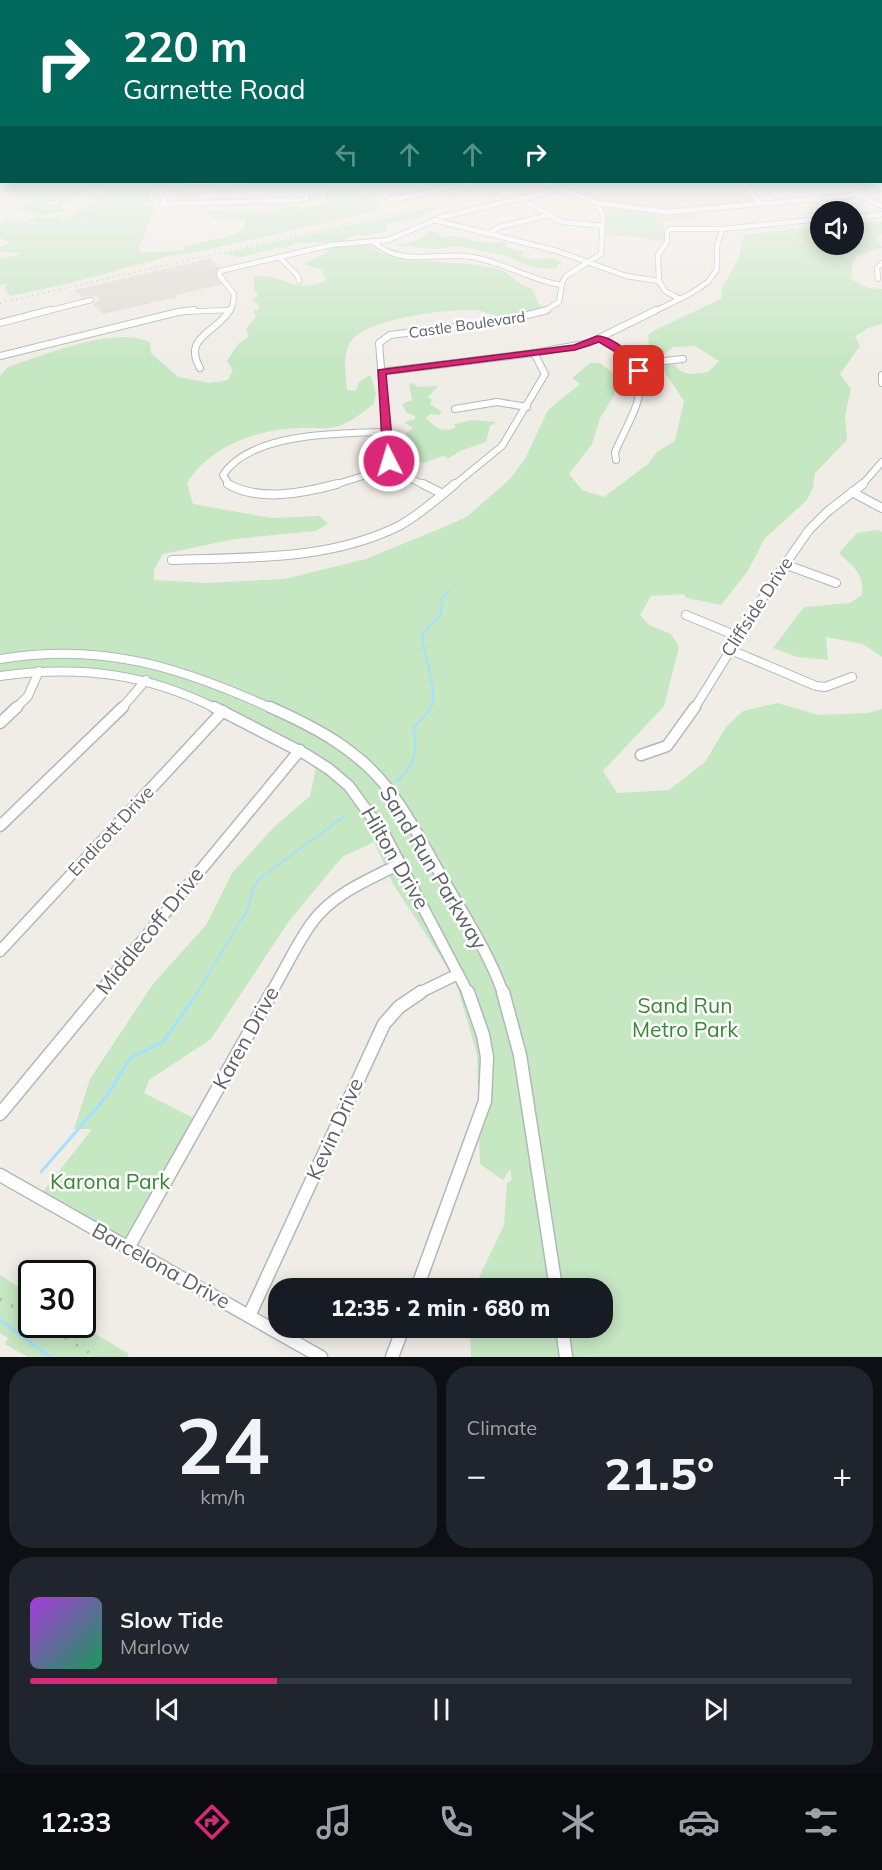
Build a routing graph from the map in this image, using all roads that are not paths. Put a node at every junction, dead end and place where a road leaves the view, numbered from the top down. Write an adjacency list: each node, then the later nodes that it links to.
1 (388, 238): 6 (street)
2 (507, 238): 8 (street)
3 (603, 238): 8 (street, Castle Boulevard)
4 (667, 238): 12 (street)
5 (719, 238): 14 (street)
6 (374, 242): 7 (street); 13 (street)
7 (279, 257): 11 (street); 16 (street)
8 (589, 263): 12 (street); 13 (street, Castle Boulevard)
9 (882, 263): 10 (street)
10 (878, 279)
11 (300, 281)
12 (659, 281): 14 (street)
13 (561, 285): 24 (street, Castle Boulevard)
14 (680, 299): 18 (street)
15 (91, 300): 17 (street)
16 (230, 310): 20 (street); 23 (street)
17 (0, 323)
18 (600, 338): 19 (street); 22 (street)
19 (534, 353): 24 (street); 27 (street)
20 (0, 356)
21 (683, 359): 22 (street)
22 (636, 364): 30 (street)
23 (200, 368)
24 (381, 372): 29 (street, Castle Boulevard)
25 (882, 375): 26 (street)
26 (882, 383)
27 (527, 407): 28 (street); 34 (street)
28 (454, 409)
29 (386, 432): 32 (street, Castle Boulevard); 32 (street)
30 (616, 460)
31 (882, 463): 33 (street, Cliffside Drive)
32 (389, 468): 34 (street)
33 (852, 492): 35 (street); 37 (street, Cliffside Drive)
34 (443, 494): 36 (street)
35 (882, 508)
36 (172, 560)
37 (784, 564): 38 (street); 40 (street, Cliffside Drive)
38 (836, 583)
39 (686, 615): 40 (street)
40 (739, 637): 41 (street, Cliffside Drive)
41 (731, 650): 45 (street); 50 (street, Cliffside Drive)
42 (0, 659): 59 (street, Sand Run Parkway)
43 (39, 671): 44 (street, Hilton Drive); 46 (street, Hilton Drive); 48 (street)
44 (0, 676)
45 (852, 676)
46 (146, 680): 47 (street, Hilton Drive); 51 (street)
47 (223, 711): 49 (street, Hilton Drive); 53 (street, Endicott Drive)
48 (0, 723)
49 (300, 750): 52 (street, Hilton Drive); 55 (street, Middlecoff Drive)
50 (640, 755)
51 (0, 826)
52 (400, 864): 54 (street, Hilton Drive); 57 (street, Karen Drive)
53 (0, 951)
54 (458, 974): 58 (street, Hilton Drive); 60 (street, Kevin Drive)
55 (0, 1114)
56 (0, 1175): 57 (street, Barcelona Drive)
57 (128, 1248): 60 (street, Barcelona Drive)
58 (421, 1278)
59 (554, 1278)
60 (249, 1316): 63 (street, Barcelona Drive)
61 (399, 1338): 64 (street)
62 (563, 1338): 65 (street)
63 (321, 1357)
64 (392, 1357)
65 (566, 1357)

